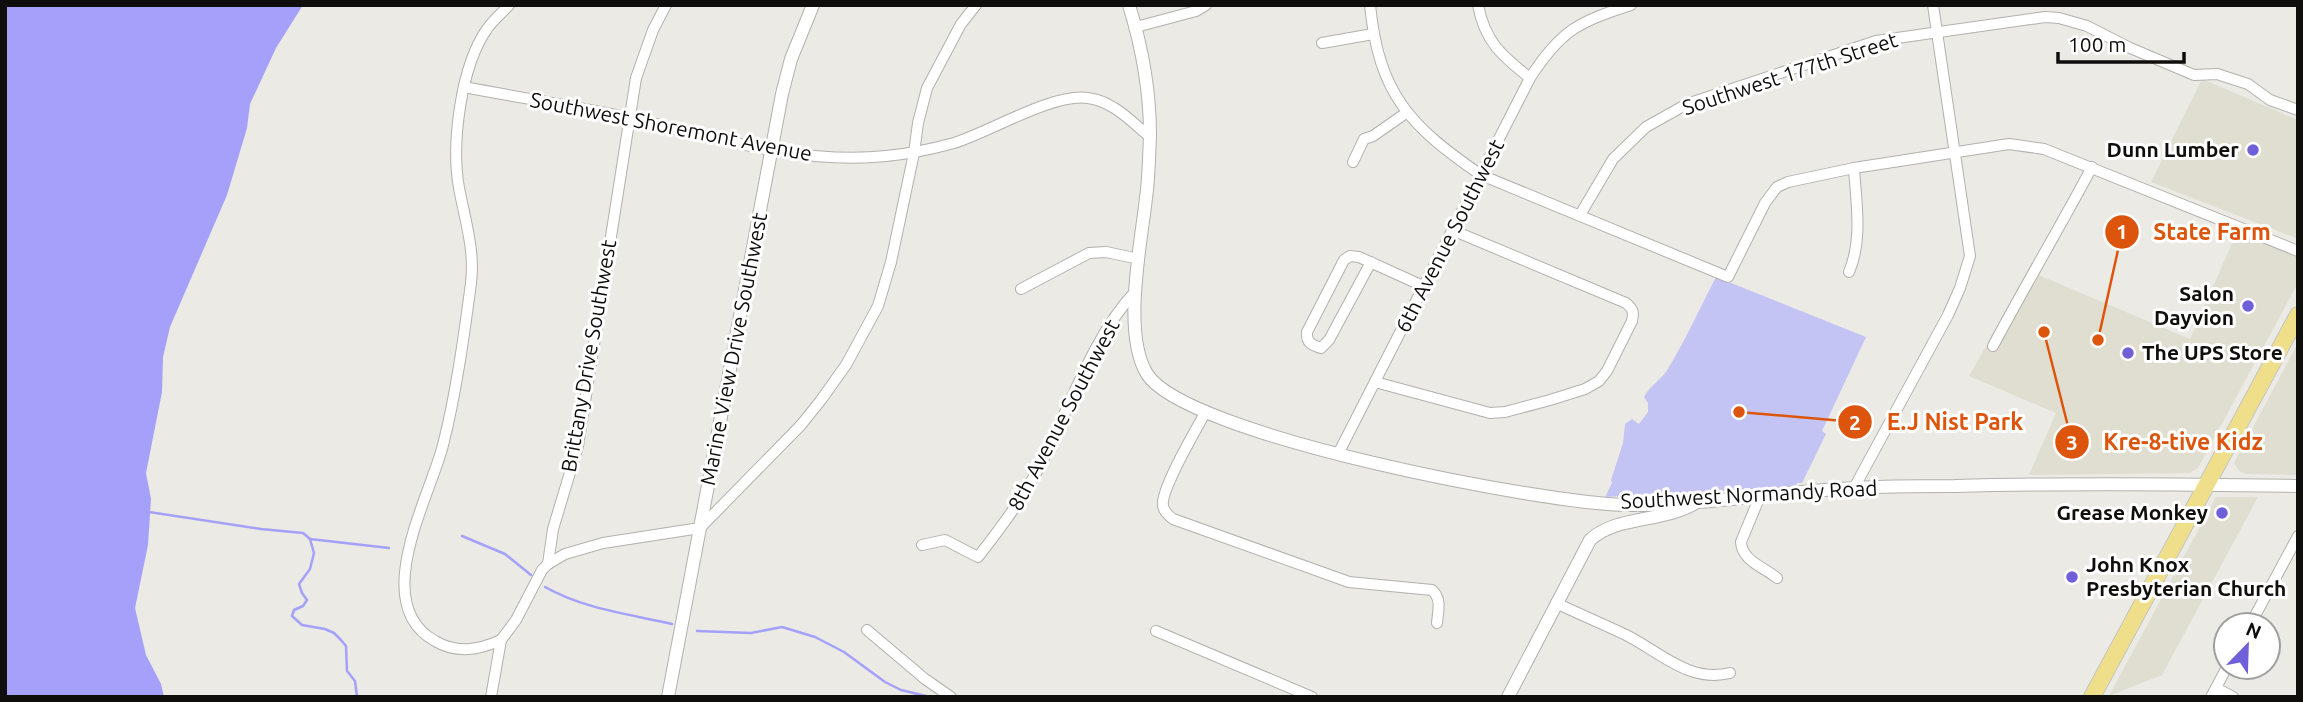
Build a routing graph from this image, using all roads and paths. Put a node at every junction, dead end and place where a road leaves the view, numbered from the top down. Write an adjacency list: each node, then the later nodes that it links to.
1 (509, 5): 16 (street)
2 (666, 5): 19 (street, Brittany Drive Southwest)
3 (813, 5): 21 (street, Marine View Drive Southwest)
4 (976, 5): 22 (street)
5 (1129, 5): 11 (street, Southwest Normandy Road)
6 (1206, 5): 11 (street)
7 (1370, 5): 13 (street)
8 (1478, 5): 15 (street)
9 (1632, 5): 15 (street, 6th Avenue Southwest)
10 (1933, 5): 12 (street)
11 (1136, 27): 20 (street, Southwest Normandy Road)
12 (1937, 32): 17 (street, Southwest 177th Street); 23 (street); 28 (street, Southwest 177th Street)
13 (1373, 34): 14 (street); 18 (street)
14 (1322, 43)
15 (1530, 78): 27 (street, 6th Avenue Southwest)
16 (464, 87): 19 (street, Southwest Shoremont Avenue); 57 (street)
17 (2298, 110)
18 (1406, 113): 24 (street); 27 (street)
19 (628, 118): 21 (street, Southwest Shoremont Avenue); 50 (street, Brittany Drive Southwest)
20 (1150, 137): 22 (street, Southwest Shoremont Avenue); 31 (street, Southwest Normandy Road)
21 (771, 150): 22 (street, Southwest Shoremont Avenue); 47 (street, Marine View Drive Southwest)
22 (914, 153): 47 (street)
23 (1956, 153): 25 (street); 26 (street); 44 (street)
24 (1353, 162)
25 (2092, 167): 30 (street); 38 (street)
26 (1854, 168): 28 (street); 33 (street)
27 (1481, 175): 28 (street); 29 (street, 6th Avenue Southwest)
28 (1580, 215)
29 (1452, 230): 34 (street, 6th Avenue Southwest); 39 (street)
30 (2298, 251)
31 (1139, 259): 35 (street); 36 (street, Southwest Normandy Road)
32 (1371, 262): 32 (street); 34 (street)
33 (1849, 272)
34 (1423, 286): 39 (street, 6th Avenue Southwest)
35 (1021, 289)
36 (1135, 292): 40 (street, Southwest Normandy Road); 49 (street, 8th Avenue Southwest)
37 (2298, 315): 42 (main road)
38 (1993, 346)
39 (1375, 382): 41 (street, 6th Avenue Southwest)
40 (1205, 413): 41 (street, Southwest Normandy Road); 54 (street)
41 (1338, 454): 46 (street, Southwest Normandy Road)
42 (2208, 485): 43 (street, Southwest Normandy Road); 44 (street, Southwest Normandy Road); 65 (main road)
43 (2298, 486)
44 (1854, 488): 45 (street, Southwest Normandy Road)
45 (1760, 496): 46 (street, Southwest Normandy Road); 51 (street)
46 (1700, 500): 52 (street)
47 (700, 528): 50 (street); 61 (street, Marine View Drive Southwest)
48 (2298, 536): 53 (street)
49 (922, 545)
50 (548, 564): 57 (street, Brittany Drive Southwest)
51 (1777, 578)
52 (1556, 603): 58 (street); 64 (street)
53 (2258, 611)
54 (1437, 623)
55 (867, 630): 62 (street)
56 (1156, 631): 63 (street)
57 (501, 640): 60 (street, Brittany Drive Southwest)
58 (1730, 673)
59 (2214, 692): 66 (street)
60 (491, 697)
61 (668, 697)
62 (951, 697)
63 (1312, 697)
64 (1508, 697)
65 (2092, 697)
66 (2233, 697)

